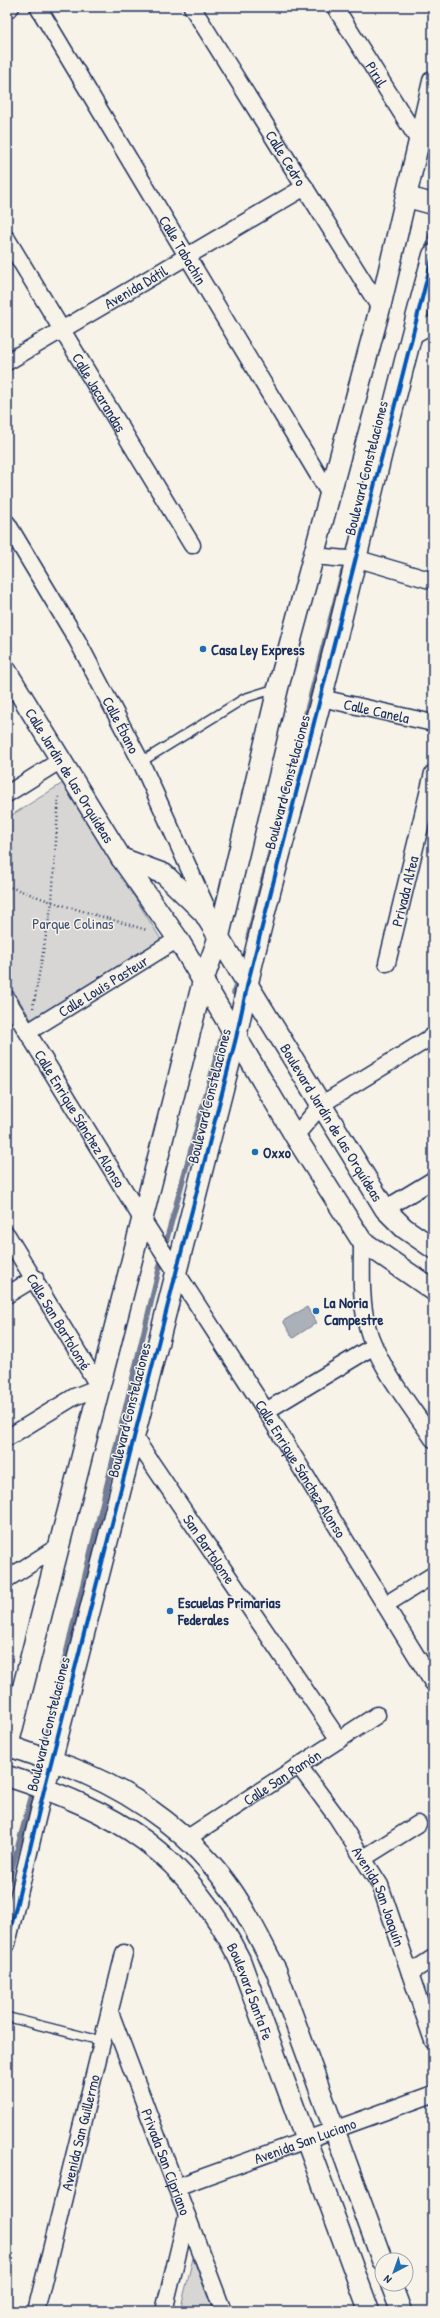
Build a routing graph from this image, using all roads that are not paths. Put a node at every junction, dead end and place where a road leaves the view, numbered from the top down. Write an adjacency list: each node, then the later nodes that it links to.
1 (12, 7): 5 (street)
2 (38, 7): 13 (street, Calle Tabachín)
3 (192, 7): 8 (street, Calle Cedro)
4 (335, 7): 7 (street, Pirul)
5 (7, 10)
6 (433, 81): 7 (street, Boulevard Constelaciones)
7 (419, 141): 9 (street, Boulevard Constelaciones)
8 (305, 187): 13 (street, Avenida Dátil); 14 (street, Calle Cedro)
9 (407, 197): 10 (street); 14 (street, Boulevard Constelaciones)
10 (433, 204)
11 (7, 239): 16 (street, Calle Jacarandas)
12 (433, 255): 17 (street, Boulevard Constelaciones)
13 (187, 256): 16 (street, Avenida Dátil); 19 (street, Calle Tabachín)
14 (380, 308): 19 (street, Boulevard Constelaciones)
15 (433, 324): 17 (street)
16 (62, 330): 18 (street, Avenida Dátil); 21 (street, Calle Jacarandas)
17 (410, 337): 23 (street, Boulevard Constelaciones)
18 (7, 362)
19 (329, 492): 22 (street, Boulevard Constelaciones)
20 (7, 523): 30 (street, Calle Ébano)
21 (192, 544)
22 (318, 556): 23 (street); 26 (street, Boulevard Constelaciones)
23 (352, 559): 24 (street); 27 (street, Boulevard Constelaciones)
24 (433, 581)
25 (7, 672): 29 (street, Calle Jardín de las Orquídeas)
26 (278, 688): 30 (lane); 34 (street, Boulevard Constelaciones)
27 (321, 698): 28 (street, Calle Canela); 38 (street, Boulevard Constelaciones)
28 (433, 723)
29 (61, 760): 32 (street); 33 (street, Calle Jardín de las Orquídeas)
30 (141, 762): 34 (street, Calle Ébano)
31 (433, 773): 36 (street, Privada Altea)
32 (7, 794)
33 (122, 858): 34 (street, Calle Jardín de las Orquídeas); 35 (street, Calle Jardín de las Orquídeas)
34 (219, 936): 37 (street, Boulevard Constelaciones); 38 (street, Calle Jardín de las Orquídeas)
35 (178, 939): 37 (street, Calle Jardín de las Orquídeas); 40 (street, Calle Louis Pasteur)
36 (387, 963)
37 (203, 981): 42 (street, Calle Jardín de las Orquídeas); 47 (street, Boulevard Constelaciones)
38 (248, 982): 42 (street, Boulevard Constelaciones); 43 (street, Boulevard Jardín de las Orquídeas)
39 (7, 999): 40 (street, Calle Enrique Sánchez Alonso)
40 (28, 1032): 47 (street, Calle Enrique Sánchez Alonso)
41 (433, 1036): 43 (street)
42 (236, 1038): 44 (street); 51 (street, Boulevard Constelaciones)
43 (322, 1104): 44 (street); 46 (street, Boulevard Jardín de las Orquídeas)
44 (295, 1136): 49 (street)
45 (433, 1180): 46 (street)
46 (385, 1209): 50 (street, Boulevard Jardín de las Orquídeas)
47 (142, 1219): 51 (street, Calle Enrique Sánchez Alonso); 56 (street, Boulevard Constelaciones)
48 (7, 1235): 52 (street, Calle San Bartolomé)
49 (362, 1241): 53 (street); 55 (street)
50 (433, 1248)
51 (177, 1273): 57 (street, Calle Enrique Sánchez Alonso); 58 (street, Boulevard Constelaciones)
52 (34, 1278): 54 (street); 56 (street, Calle San Bartolomé)
53 (433, 1290)
54 (7, 1295)
55 (374, 1346): 57 (street); 60 (street)
56 (99, 1387): 59 (street); 61 (street, Boulevard Constelaciones)
57 (266, 1411): 64 (street, Calle Enrique Sánchez Alonso)
58 (134, 1437): 67 (street, San Bartolome); 69 (street, Boulevard Constelaciones)
59 (7, 1438)
60 (433, 1440)
61 (59, 1546): 63 (street); 68 (street, Boulevard Constelaciones)
62 (433, 1575): 64 (street)
63 (7, 1579)
64 (385, 1605): 65 (street, Calle Enrique Sánchez Alonso)
65 (433, 1683)
66 (377, 1715): 67 (street, Calle San Ramón)
67 (339, 1740): 70 (street, Calle San Ramón)
68 (10, 1747): 69 (street, Boulevard Santa Fe)
69 (47, 1759): 72 (street, Boulevard Constelaciones); 74 (street, Boulevard Santa Fe)
70 (299, 1766): 74 (street, Calle San Ramón); 75 (street, Avenida San Joaquín)
71 (11, 1777): 72 (street, Boulevard Santa Fe)
72 (40, 1788): 76 (street, Boulevard Constelaciones); 86 (street, Boulevard Santa Fe)
73 (418, 1824): 75 (street)
74 (186, 1839): 85 (street, Boulevard Santa Fe)
75 (364, 1858): 79 (street, Avenida San Joaquín)
76 (7, 1944)
77 (124, 1953): 80 (street, Avenida San Guillermo)
78 (433, 1958): 79 (street)
79 (410, 1973): 82 (street, Avenida San Joaquín)
80 (110, 2012): 83 (street, Avenida San Guillermo); 87 (street, Privada San Cipriano)
81 (7, 2017): 83 (lane)
82 (433, 2040)
83 (102, 2041): 91 (street, Avenida San Guillermo)
84 (433, 2094): 85 (street, Avenida San Luciano)
85 (335, 2130): 86 (street, Avenida San Luciano); 89 (street, Boulevard Santa Fe)
86 (306, 2141): 87 (street, Avenida San Luciano); 94 (street, Boulevard Santa Fe)
87 (176, 2187): 88 (street, Privada San Cipriano)
88 (187, 2216): 92 (street); 93 (street, Privada San Cipriano)
89 (379, 2252)
90 (394, 2292): 95 (street)
91 (36, 2311)
92 (164, 2311)
93 (223, 2311)
94 (369, 2311)
95 (401, 2311)

